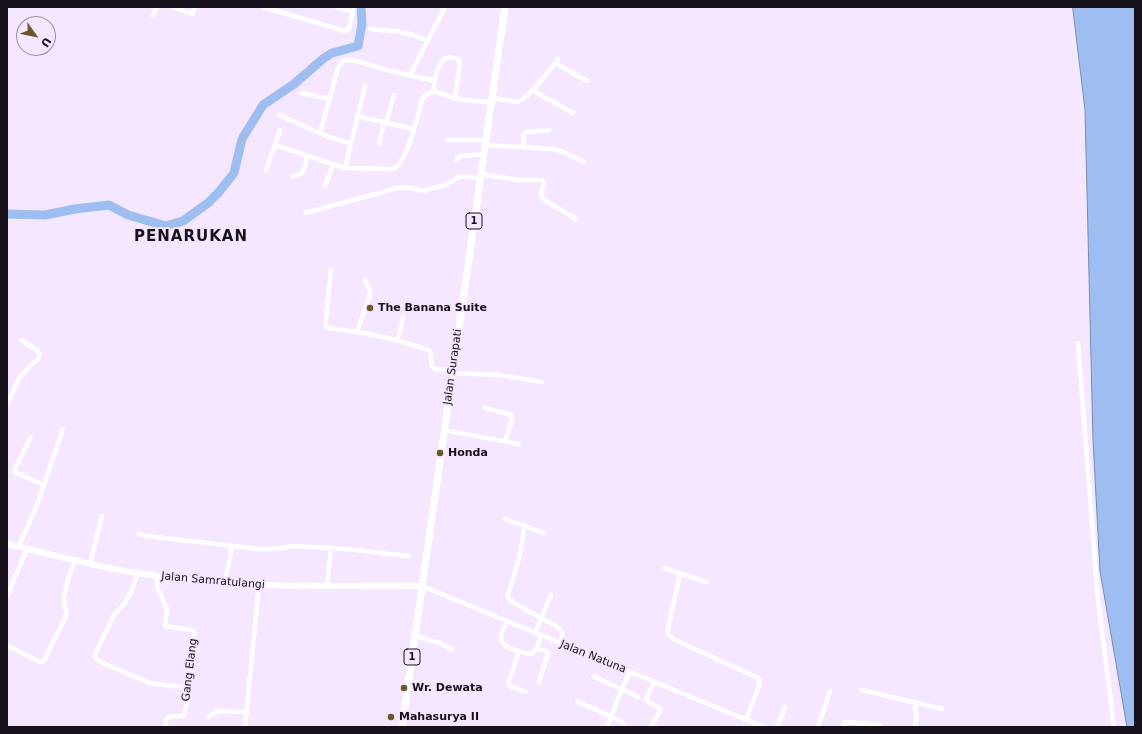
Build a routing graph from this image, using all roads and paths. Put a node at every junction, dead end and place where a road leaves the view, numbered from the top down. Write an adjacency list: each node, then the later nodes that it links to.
1 (156, 7): 9 (street)
2 (173, 7): 3 (street)
3 (195, 7)
4 (264, 7): 8 (street)
5 (336, 7): 8 (street)
6 (443, 7): 11 (street)
7 (505, 7): 22 (highway, Jalan Surapati / 1)
8 (353, 9)
9 (153, 16)
10 (370, 29): 11 (street)
11 (428, 41): 12 (street)
12 (410, 74): 13 (street); 21 (street)
13 (435, 81): 17 (street); 20 (street)
14 (587, 81): 16 (street)
15 (365, 86): 25 (street)
16 (532, 90): 22 (street); 23 (street)
17 (433, 91): 20 (street); 27 (street)
18 (302, 93): 21 (street)
19 (394, 94): 26 (street)
20 (455, 98): 22 (street)
21 (330, 99): 30 (street)
22 (492, 100): 32 (highway, Jalan Surapati / 1)
23 (573, 113)
24 (280, 115): 30 (street)
25 (357, 116): 26 (street); 33 (street)
26 (385, 123): 27 (street); 34 (street)
27 (414, 129): 42 (street)
28 (280, 130): 35 (street)
29 (549, 130): 36 (street)
30 (320, 133): 33 (street)
31 (447, 140): 32 (street)
32 (486, 142): 36 (street); 37 (highway, Jalan Surapati / 1)
33 (351, 143): 42 (street)
34 (379, 144)
35 (275, 145): 38 (street); 43 (street)
36 (524, 148): 40 (street)
37 (484, 154): 39 (street); 45 (highway, Jalan Surapati / 1)
38 (307, 156): 41 (street); 44 (street)
39 (457, 160)
40 (584, 162)
41 (333, 164): 42 (street); 46 (street)
42 (345, 168)
43 (266, 170)
44 (293, 176)
45 (481, 176): 47 (street); 48 (street); 56 (highway, Jalan Surapati / 1)
46 (325, 186)
47 (305, 214)
48 (576, 219)
49 (331, 270): 52 (street)
50 (365, 280): 52 (street)
51 (403, 317): 54 (street)
52 (357, 332): 54 (street)
53 (21, 340): 58 (street)
54 (398, 341): 56 (street)
55 (1078, 343): 130 (street)
56 (453, 371): 57 (street); 61 (highway, Jalan Surapati / 1)
57 (542, 382)
58 (7, 402)
59 (485, 408): 63 (street)
60 (62, 429): 65 (street)
61 (444, 430): 63 (street); 87 (highway, Jalan Surapati / 1)
62 (31, 438): 65 (street)
63 (505, 442): 64 (street)
64 (519, 444)
65 (44, 485): 73 (street)
66 (102, 516): 78 (street)
67 (504, 519): 68 (street)
68 (524, 526): 69 (street); 90 (street)
69 (544, 533)
70 (139, 534): 72 (street)
71 (7, 544): 73 (main road, Jalan Samratulangi)
72 (232, 546): 75 (street); 84 (street)
73 (18, 547): 74 (main road, Jalan Samratulangi)
74 (27, 549): 77 (main road, Jalan Samratulangi); 89 (street)
75 (331, 549): 76 (street); 86 (street)
76 (409, 556)
77 (75, 560): 78 (main road, Jalan Samratulangi); 96 (street)
78 (90, 564): 80 (main road, Jalan Samratulangi)
79 (664, 568): 81 (street)
80 (138, 573): 82 (main road, Jalan Samratulangi); 104 (street)
81 (680, 574): 83 (street); 117 (street)
82 (158, 576): 84 (main road, Jalan Samratulangi); 104 (street, Gang Elang)
83 (706, 582)
84 (225, 583): 85 (main road, Jalan Samratulangi)
85 (259, 585): 86 (main road, Jalan Samratulangi); 114 (street)
86 (327, 586): 87 (main road, Jalan Samratulangi)
87 (422, 586): 91 (street, Jalan Natuna); 94 (highway, Jalan Surapati / 1)
88 (551, 595): 90 (street)
89 (7, 596)
90 (542, 618): 92 (street); 95 (street)
91 (507, 621): 92 (street, Jalan Natuna); 99 (street)
92 (535, 633): 93 (street, Jalan Natuna)
93 (541, 635): 95 (street, Jalan Natuna); 97 (street)
94 (415, 636): 98 (street); 122 (highway, Jalan Surapati / 1)
95 (560, 643): 100 (street, Jalan Natuna)
96 (7, 645)
97 (536, 648): 99 (street); 102 (street)
98 (452, 650)
99 (519, 651): 108 (street)
100 (630, 672): 103 (street, Jalan Natuna); 105 (street)
101 (593, 676): 105 (street)
102 (540, 682)
103 (654, 682): 117 (street, Jalan Natuna); 124 (street)
104 (190, 688): 120 (street, Gang Elang)
105 (622, 689): 109 (street); 115 (street)
106 (862, 690): 111 (street)
107 (830, 691): 127 (street)
108 (526, 692)
109 (638, 697)
110 (577, 701): 115 (street)
111 (916, 703): 113 (street); 129 (street)
112 (785, 707): 126 (street)
113 (942, 709)
114 (247, 712): 116 (street); 121 (street)
115 (611, 716): 118 (street); 123 (street)
116 (208, 717)
117 (746, 720): 125 (street, Jalan Natuna)
118 (624, 723)
119 (879, 725): 128 (street)
120 (165, 727)
121 (246, 727)
122 (402, 727)
123 (607, 727)
124 (651, 727)
125 (764, 727)
126 (777, 727)
127 (818, 727)
128 (843, 727)
129 (917, 727)
130 (1114, 727)

